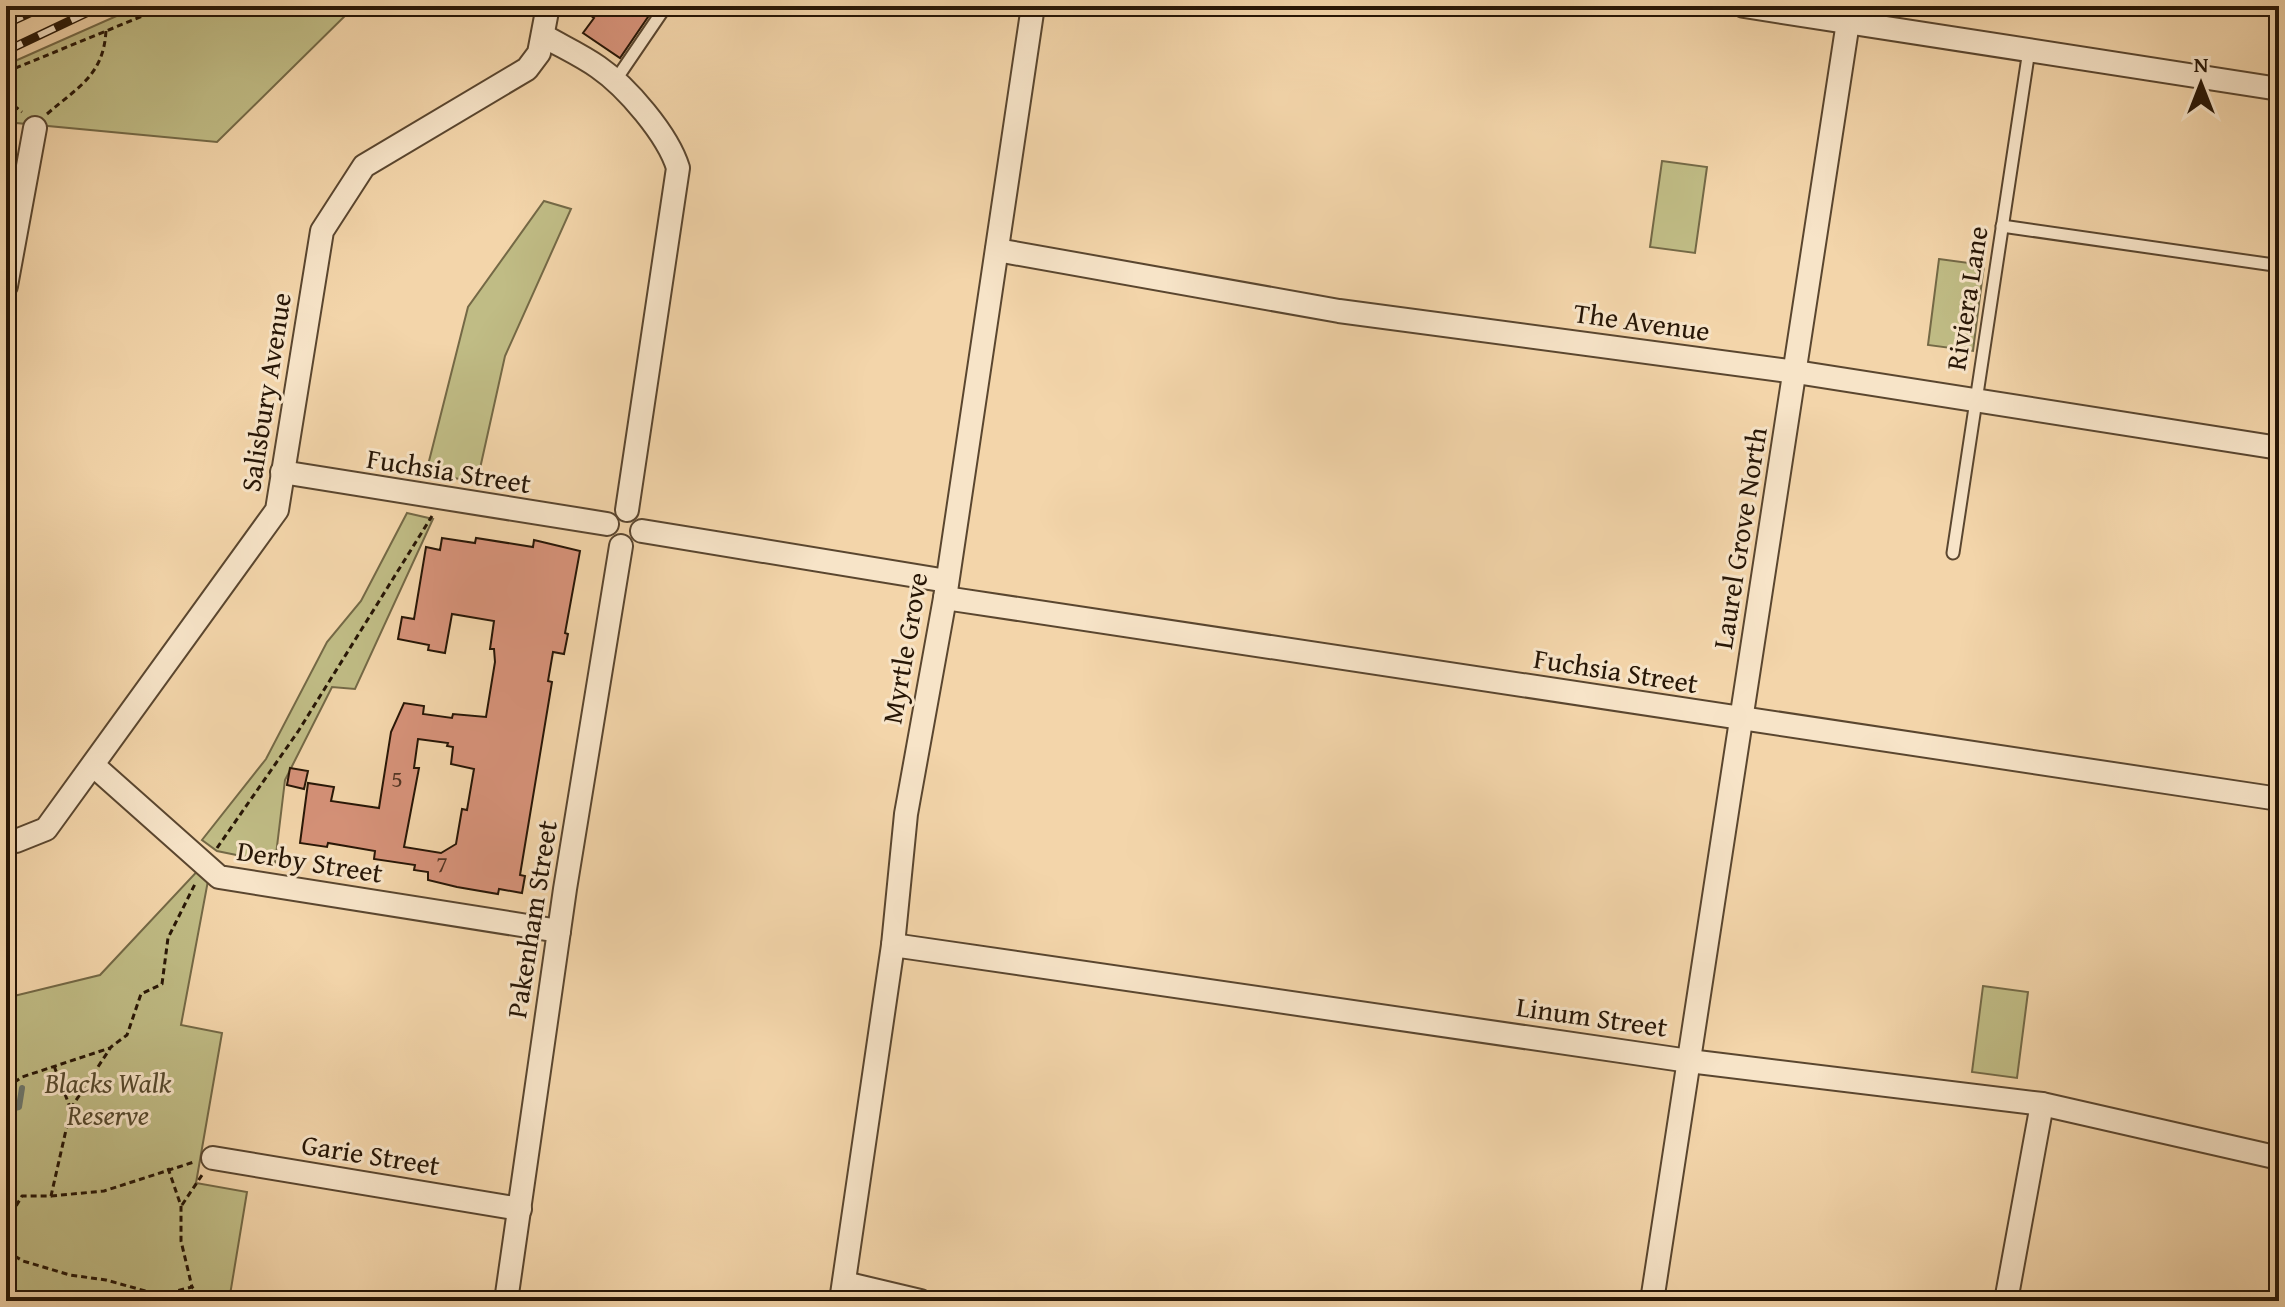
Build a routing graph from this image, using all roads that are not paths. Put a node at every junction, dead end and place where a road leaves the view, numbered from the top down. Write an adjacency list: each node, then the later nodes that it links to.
1 (548, 6): 6 (street, Salisbury Avenue)
2 (666, 6): 8 (lane)
3 (1033, 6): 12 (street, Myrtle Grove)
4 (1744, 6): 5 (street)
5 (1848, 22): 7 (street); 15 (street, Laurel Grove North)
6 (544, 36): 8 (street); 18 (street, Salisbury Avenue)
7 (2029, 50): 9 (street); 11 (lane, Riviera Lane)
8 (614, 82): 19 (street)
9 (2279, 89)
10 (35, 128): 14 (street)
11 (2002, 226): 13 (lane); 16 (lane, Riviera Lane)
12 (997, 250): 15 (street, The Avenue); 24 (street, Myrtle Grove)
13 (2274, 265)
14 (6, 286)
15 (1796, 372): 16 (street, The Avenue); 25 (street, Laurel Grove North)
16 (1974, 398): 17 (street, The Avenue); 23 (lane, Riviera Lane)
17 (2279, 448)
18 (282, 472): 20 (street, Fuchsia Street); 26 (street, Salisbury Avenue)
19 (627, 510): 20 (street); 21 (street)
20 (607, 524): 22 (street)
21 (642, 531): 22 (street); 24 (street, Fuchsia Street)
22 (621, 546): 29 (street, Pakenham Street)
23 (1953, 553)
24 (946, 590): 25 (street, Fuchsia Street); 30 (street, Myrtle Grove)
25 (1740, 719): 27 (street, Fuchsia Street); 31 (street, Laurel Grove North)
26 (93, 765): 28 (street, Salisbury Avenue); 29 (street, Derby Street)
27 (2279, 799)
28 (6, 839)
29 (559, 931): 35 (street, Pakenham Street)
30 (893, 945): 31 (street, Linum Street); 36 (street, Myrtle Grove)
31 (1689, 1061): 32 (street, Linum Street); 39 (street, Laurel Grove North)
32 (2042, 1104): 34 (street, Linum Street); 40 (street)
33 (213, 1158): 35 (street, Garie Street)
34 (2279, 1158)
35 (520, 1209): 37 (street, Pakenham Street)
36 (842, 1292): 38 (street)
37 (506, 1301)
38 (920, 1301)
39 (1652, 1301)
40 (2006, 1301)

